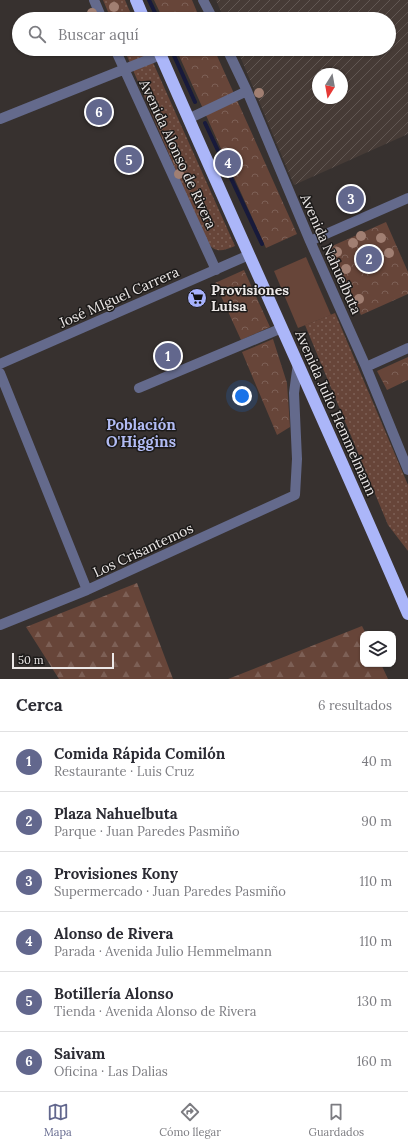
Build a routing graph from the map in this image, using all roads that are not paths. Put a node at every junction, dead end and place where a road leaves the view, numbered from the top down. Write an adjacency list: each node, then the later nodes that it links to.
1 (94, 0): 4 (street)
2 (136, 0): 5 (highway)
3 (204, 0): 6 (street)
4 (99, 12)
5 (141, 12)
6 (209, 12)
7 (118, 56): 11 (street, Avenida Alonso de Rivera)
8 (151, 56): 11 (street)
9 (161, 56): 14 (highway, Avenida Julio Hemmelmann)
10 (230, 56): 12 (street, Avenida Nahuelbuta)
11 (123, 69): 13 (street); 18 (street, Avenida Alonso de Rivera)
12 (247, 91): 14 (street); 16 (street, Avenida Nahuelbuta)
13 (0, 119)
14 (188, 119): 17 (highway, Avenida Julio Hemmelmann)
15 (408, 198): 16 (street)
16 (310, 241): 23 (street, Avenida Nahuelbuta)
17 (249, 255): 18 (street, José MIguel Carrera); 19 (highway, Avenida Julio Hemmelmann)
18 (216, 270): 22 (street, José MIguel Carrera)
19 (282, 328): 21 (highway, Avenida Julio Hemmelmann); 25 (street)
20 (408, 348): 23 (street)
21 (298, 363): 27 (street, Los Crisantemos); 28 (highway, Avenida Julio Hemmelmann)
22 (0, 364)
23 (366, 367): 26 (street, Avenida Nahuelbuta)
24 (0, 373): 27 (street)
25 (139, 388)
26 (408, 470)
27 (87, 590): 29 (street, Los Crisantemos)
28 (408, 614)
29 (0, 625)

